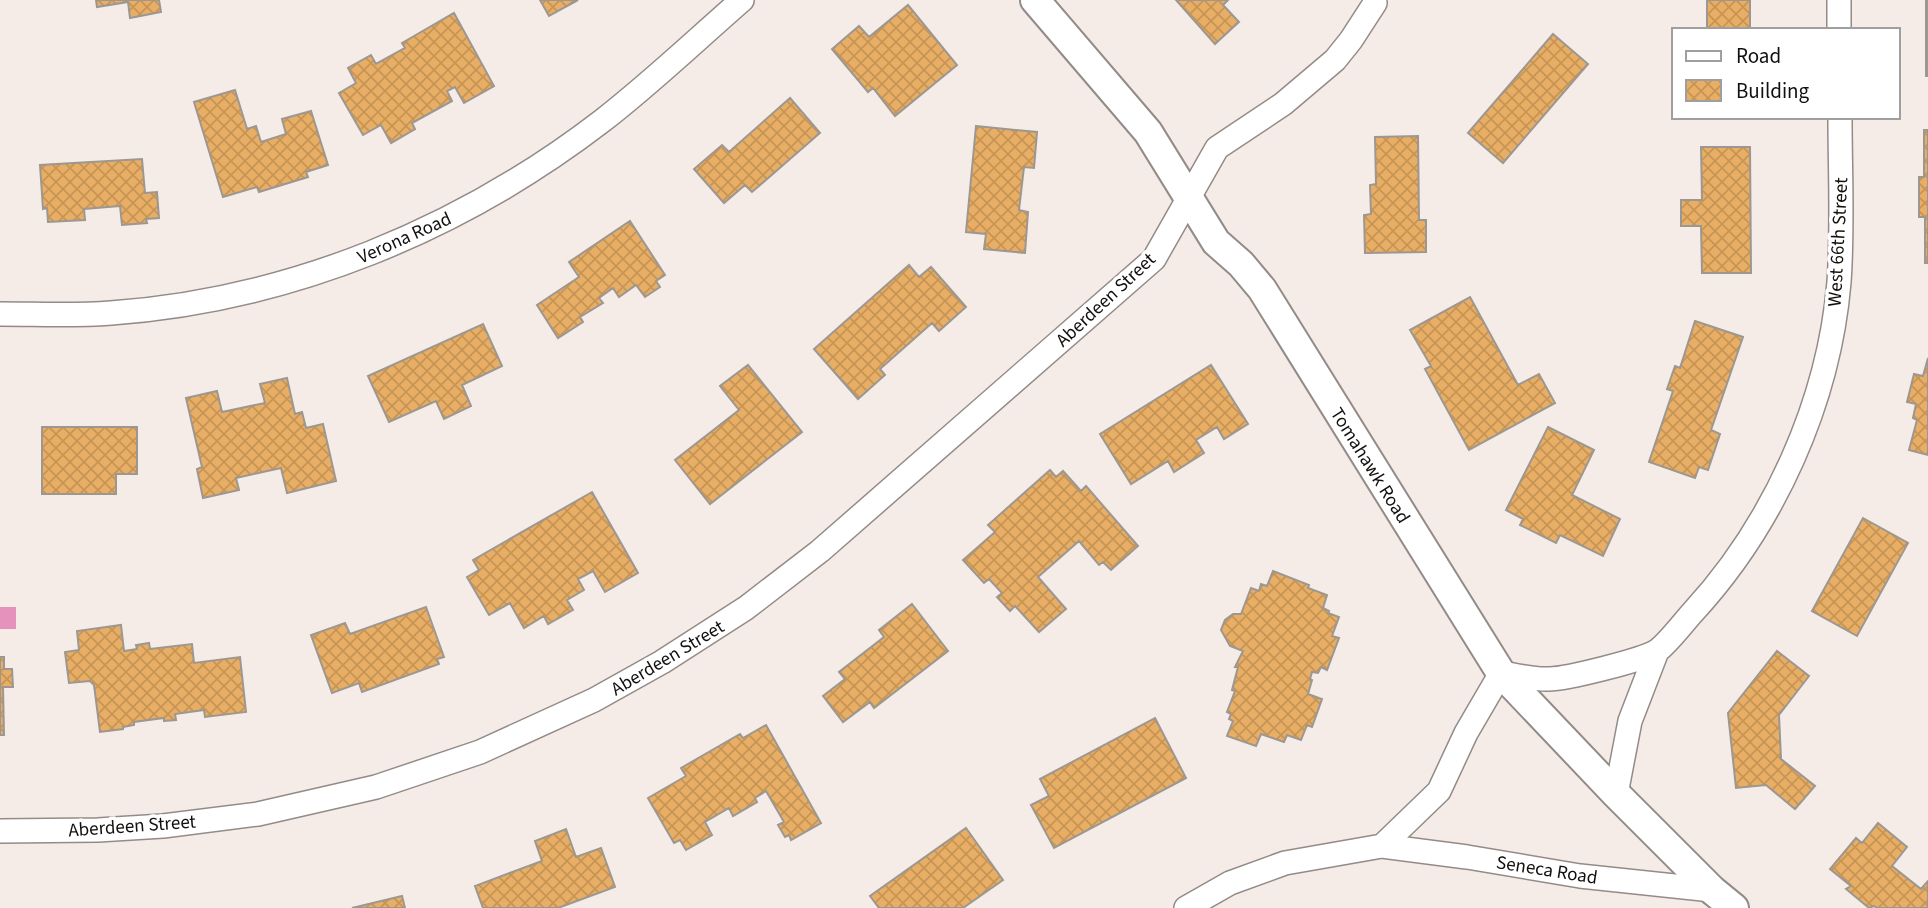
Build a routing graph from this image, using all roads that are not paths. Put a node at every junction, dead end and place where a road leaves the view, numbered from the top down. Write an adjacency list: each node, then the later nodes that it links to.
1 (742, 0): 8 (street, Verona Road)
2 (1035, 0): 7 (street, Tomahawk Road)
3 (1839, 0): 5 (street)
4 (1375, 3): 7 (street, Aberdeen Street)
5 (1839, 28)
6 (1840, 119): 9 (street, West 66th Street)
7 (1188, 199): 10 (street, Tomahawk Road); 12 (street, Aberdeen Street)
8 (0, 314)
9 (1657, 651): 10 (street, West 66th Street); 11 (street, West 66th Street)
10 (1501, 673): 11 (street, Tomahawk Road); 13 (street)
11 (1616, 794): 14 (street, Tomahawk Road)
12 (0, 831)
13 (1382, 846): 14 (street, Seneca Road); 15 (street, Seneca Road)
14 (1712, 890): 16 (street, Tomahawk Road)
15 (1186, 908)
16 (1734, 908)

